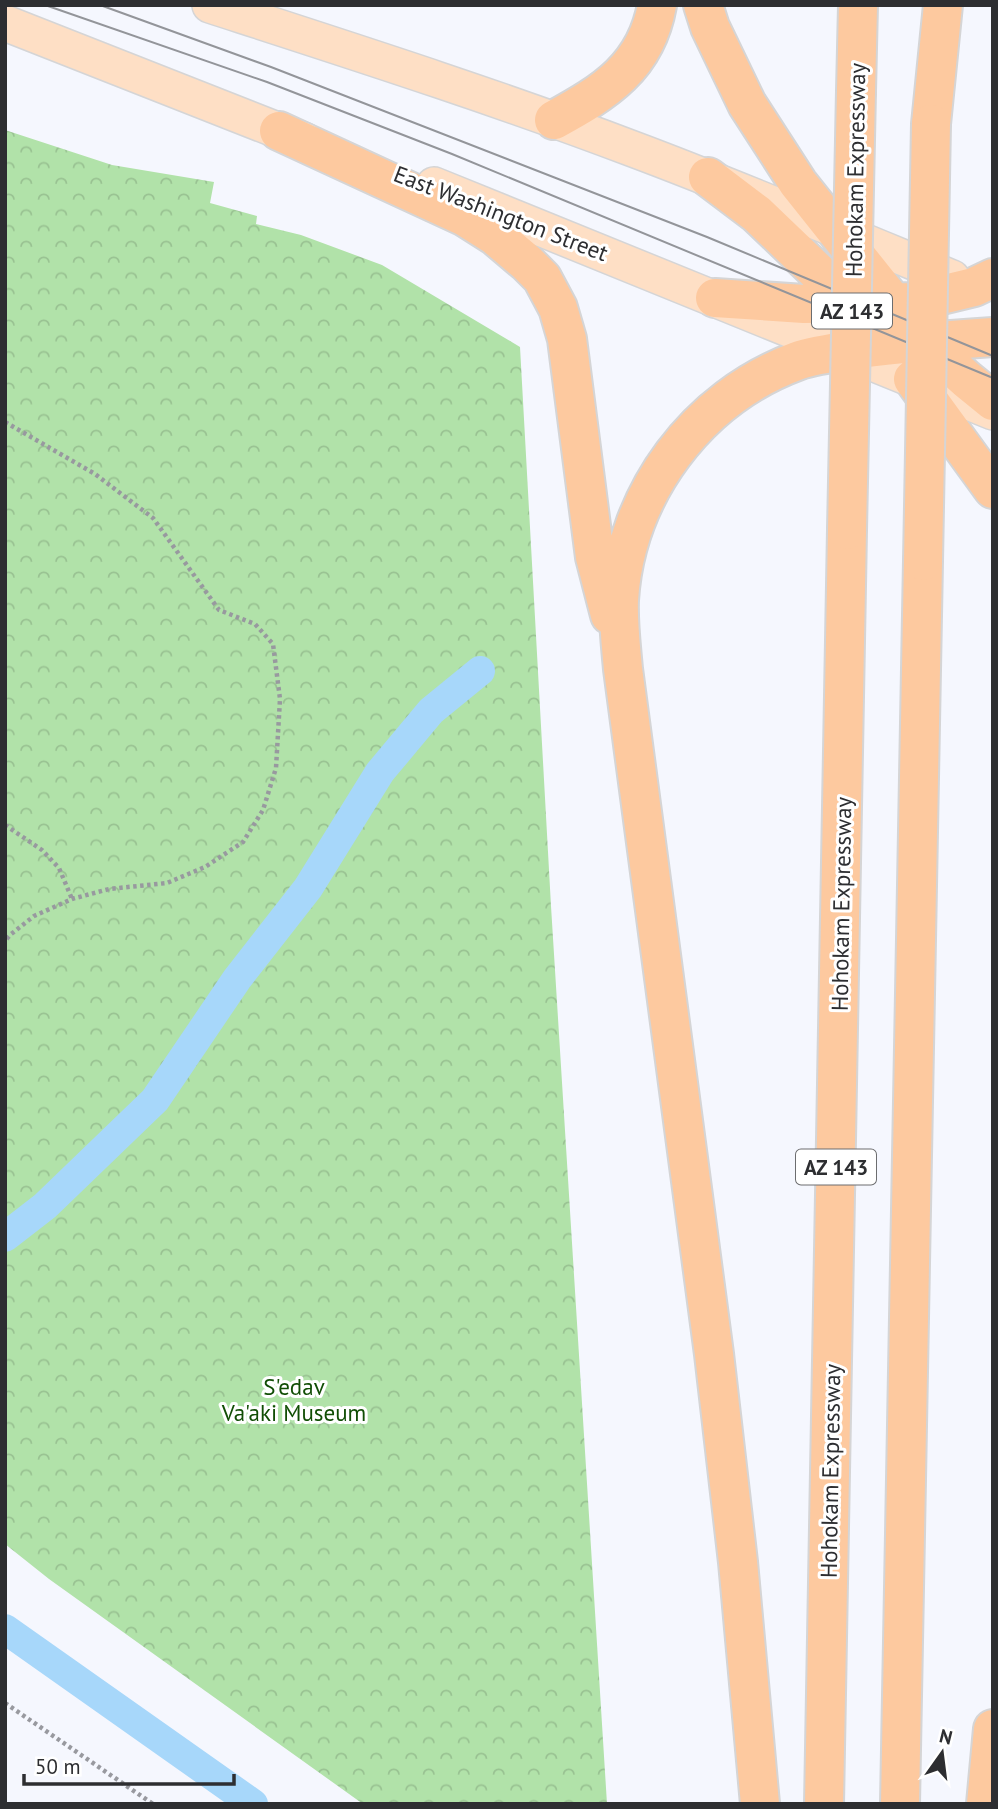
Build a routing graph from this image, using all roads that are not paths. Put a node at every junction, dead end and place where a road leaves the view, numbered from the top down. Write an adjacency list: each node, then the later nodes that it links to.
1 (210, 5): 8 (main road)
2 (657, 5): 8 (highway)
3 (703, 5): 12 (highway)
4 (858, 5): 28 (highway, Hohokam Expressway / AZ 143, bridge)
5 (930, 5): 9 (highway)
6 (943, 5): 9 (highway)
7 (5, 23): 10 (main road, East Washington Street)
8 (554, 120): 11 (main road)
9 (931, 124): 29 (highway, bridge)
10 (279, 131): 14 (main road, East Washington Street); 25 (highway)
11 (708, 177): 12 (main road); 15 (highway)
12 (837, 230): 13 (main road); 16 (highway)
13 (987, 287): 16 (highway)
14 (715, 298): 15 (highway); 20 (main road, East Washington Street)
15 (850, 303): 16 (highway); 19 (highway)
16 (893, 303): 18 (highway)
17 (993, 337): 18 (highway)
18 (924, 341): 19 (highway); 22 (highway)
19 (886, 346): 20 (highway); 21 (highway)
20 (843, 352): 21 (main road, East Washington Street); 25 (highway)
21 (915, 381): 23 (main road, East Washington Street); 24 (highway)
22 (993, 401)
23 (993, 412)
24 (993, 489)
25 (623, 669): 27 (highway)
26 (993, 1729): 30 (highway)
27 (760, 1804)
28 (824, 1804)
29 (900, 1804)
30 (986, 1804)

